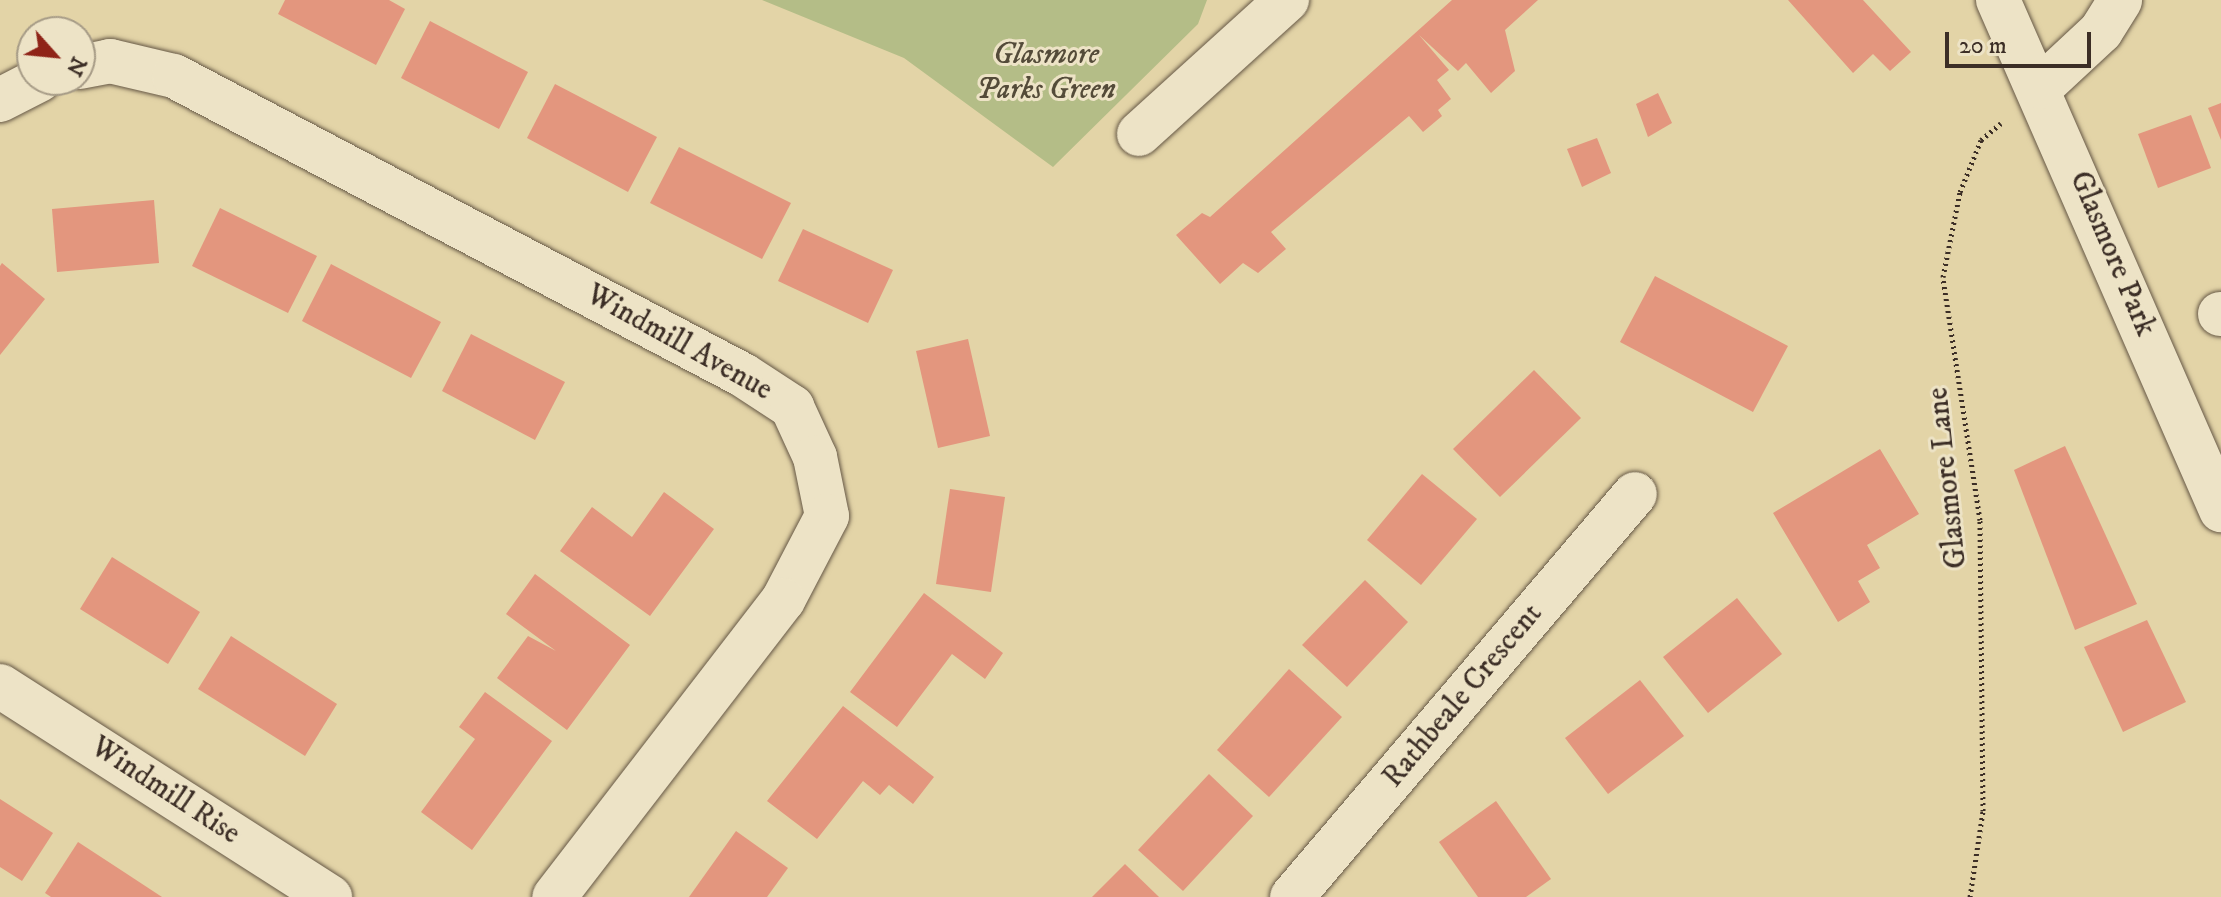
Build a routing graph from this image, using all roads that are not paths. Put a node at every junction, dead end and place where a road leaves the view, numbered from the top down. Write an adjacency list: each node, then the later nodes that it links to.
1 (1287, 0): 6 (street)
2 (1998, 0): 5 (street, Glasmore Park)
3 (2120, 0): 5 (street)
4 (96, 64): 12 (street, Windmill Avenue)
5 (2041, 87): 8 (street, Glasmore Park)
6 (1139, 134)
7 (1635, 494): 10 (street, Rathbeale Crescent)
8 (2221, 510)
9 (0, 686): 11 (street, Windmill Rise)
10 (1314, 888)
11 (330, 897)
12 (554, 897)

